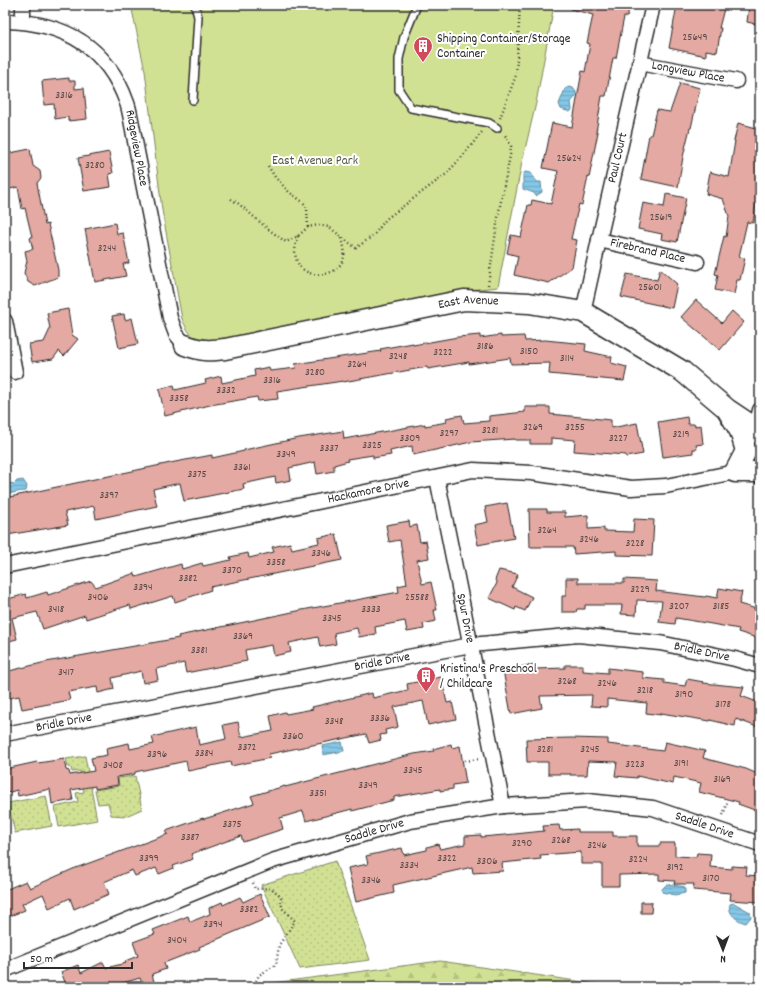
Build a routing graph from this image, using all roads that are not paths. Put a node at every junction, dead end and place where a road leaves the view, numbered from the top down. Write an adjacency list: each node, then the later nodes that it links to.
1 (23, 5): 6 (street)
2 (195, 5): 9 (lane)
3 (417, 5): 10 (lane)
4 (653, 5): 7 (street, Paul Court)
5 (5, 21): 6 (street, Ridgeview Place)
6 (23, 22): 15 (street, Ridgeview Place)
7 (639, 63): 8 (street, Longview Place); 11 (street, Paul Court)
8 (736, 81)
9 (193, 100)
10 (497, 128)
11 (599, 240): 12 (street, Firebrand Place); 13 (street, Paul Court)
12 (697, 262)
13 (584, 312): 15 (street, East Avenue); 17 (street, East Avenue)
14 (5, 321): 16 (street)
15 (184, 345)
16 (15, 372)
17 (727, 409): 18 (street, East Avenue); 19 (street, East Avenue)
18 (759, 423): 19 (street)
19 (746, 451): 20 (street)
20 (734, 472): 21 (street); 22 (street, Hackamore Drive)
21 (760, 472)
22 (437, 478): 23 (street, Hackamore Drive); 24 (street, Spur Drive)
23 (5, 566)
24 (471, 646): 25 (street, Bridle Drive); 26 (street, Bridle Drive); 27 (street, Spur Drive)
25 (760, 666)
26 (5, 734)
27 (503, 806): 28 (street, Saddle Drive); 29 (street, Saddle Drive)
28 (760, 844)
29 (5, 970)

